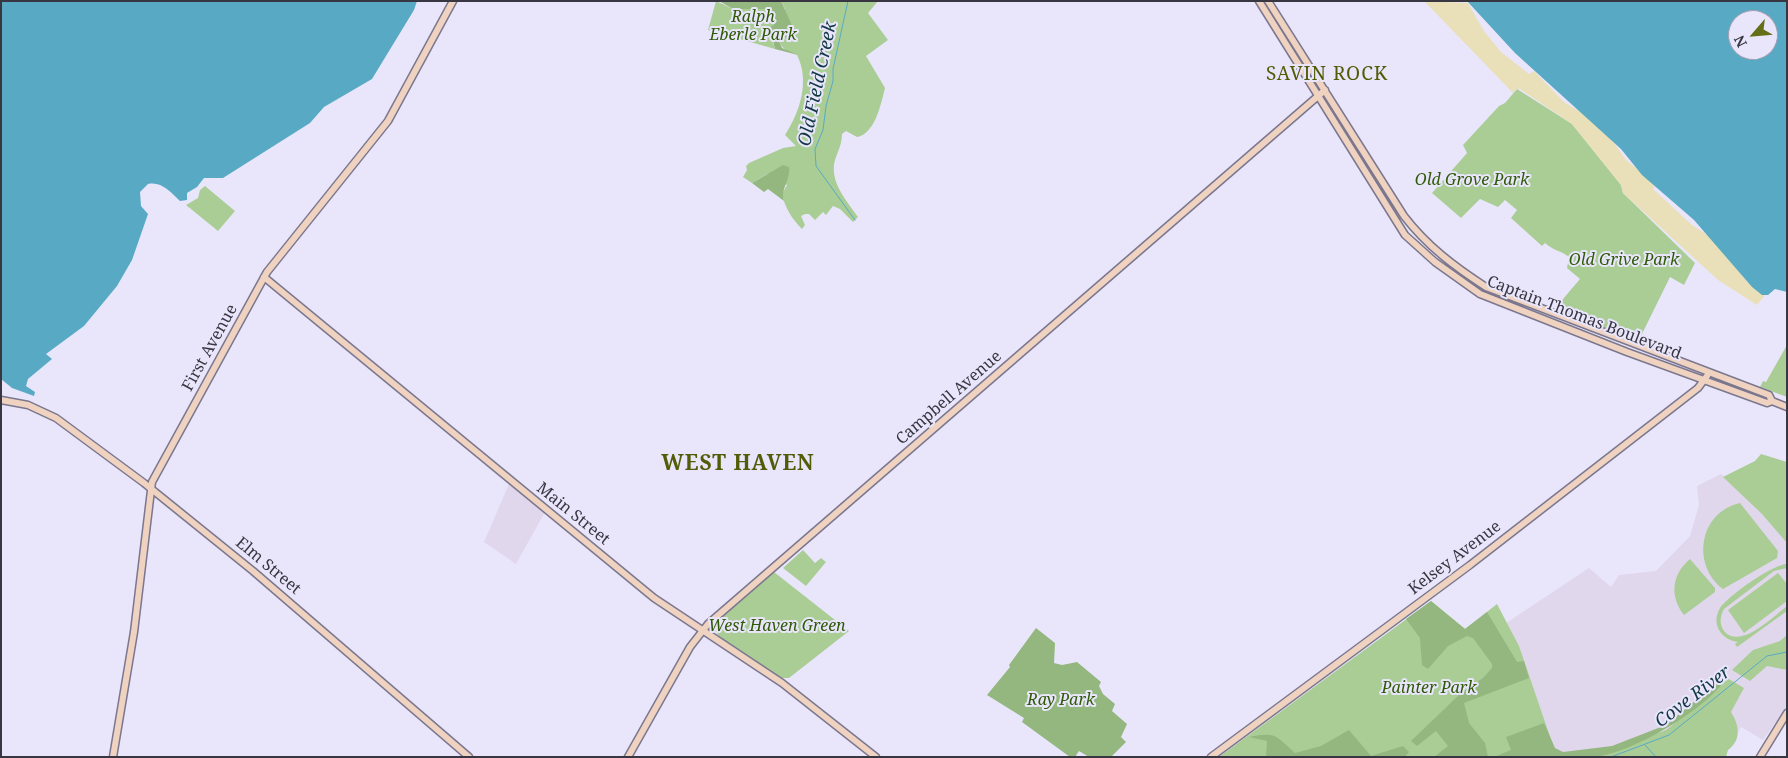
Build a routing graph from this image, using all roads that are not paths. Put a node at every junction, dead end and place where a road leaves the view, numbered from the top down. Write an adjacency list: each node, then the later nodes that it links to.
1 (453, 1): 6 (main road, First Avenue)
2 (1259, 1): 5 (main road, Captain Thomas Boulevard)
3 (1268, 1): 4 (main road, Captain Thomas Boulevard)
4 (1325, 90): 5 (main road, Campbell Avenue); 7 (main road, Captain Thomas Boulevard)
5 (1318, 96): 8 (main road, Captain Thomas Boulevard); 13 (main road, Campbell Avenue)
6 (264, 277): 12 (main road, First Avenue); 13 (main road, Main Street)
7 (1708, 373): 8 (main road, Kelsey Avenue); 10 (main road, Captain Thomas Boulevard)
8 (1705, 379): 10 (main road, Captain Thomas Boulevard); 19 (main road, Kelsey Avenue)
9 (1, 400): 12 (main road, Elm Street)
10 (1772, 401): 11 (main road, Captain Thomas Boulevard)
11 (1787, 407)
12 (150, 488): 15 (main road, First Avenue); 16 (main road, Elm Street)
13 (702, 631): 17 (main road, Campbell Avenue); 18 (main road, Main Street)
14 (1787, 713): 20 (main road)
15 (113, 757)
16 (469, 757)
17 (628, 757)
18 (876, 757)
19 (1211, 757)
20 (1760, 757)

